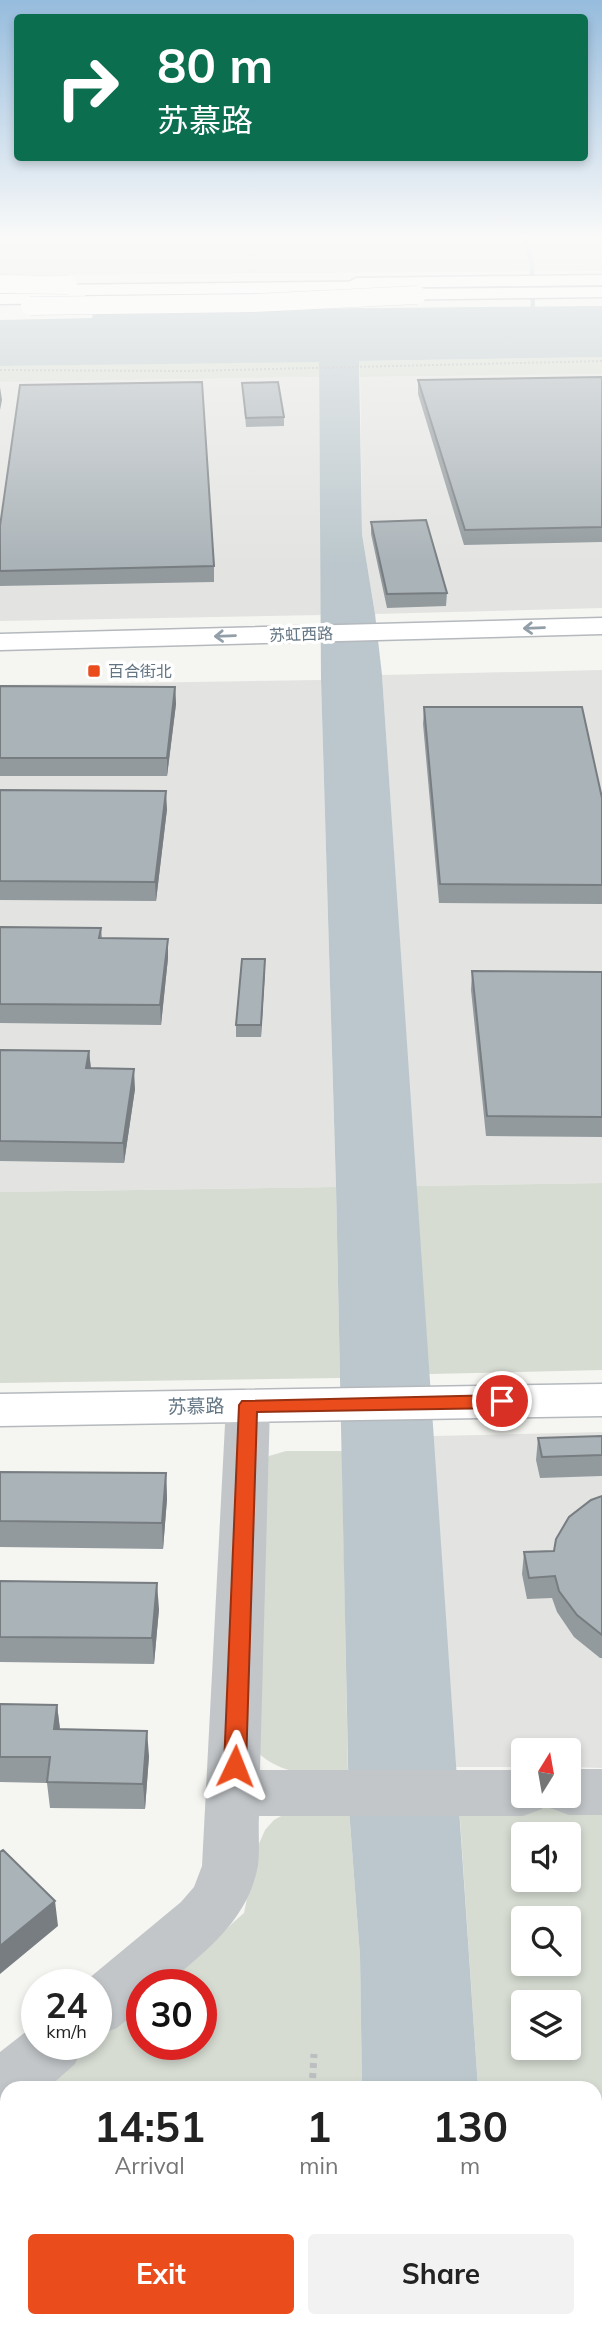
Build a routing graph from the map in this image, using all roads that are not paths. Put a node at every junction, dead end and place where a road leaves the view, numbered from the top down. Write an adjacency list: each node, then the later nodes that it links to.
1 (602, 626): 3 (main road, 苏虹西路, one-way to 3)
2 (0, 642): 4 (main road, 苏虹西路, one-way to 2)
3 (383, 644): 4 (main road, 苏虹西路); 5 (main road, 苏虹西路)
4 (317, 646): 6 (main road, 苏虹西路)
5 (602, 651)
6 (0, 666)
7 (602, 1400): 8 (main road, 苏慕路)
8 (248, 1405): 9 (main road, 苏慕路); 12 (street)
9 (0, 1410)
10 (581, 1792): 11 (street)
11 (602, 1792)
12 (234, 1793): 13 (street); 14 (street)
13 (511, 1793)
14 (112, 1995)
15 (35, 2060): 16 (street)
16 (11, 2081)

